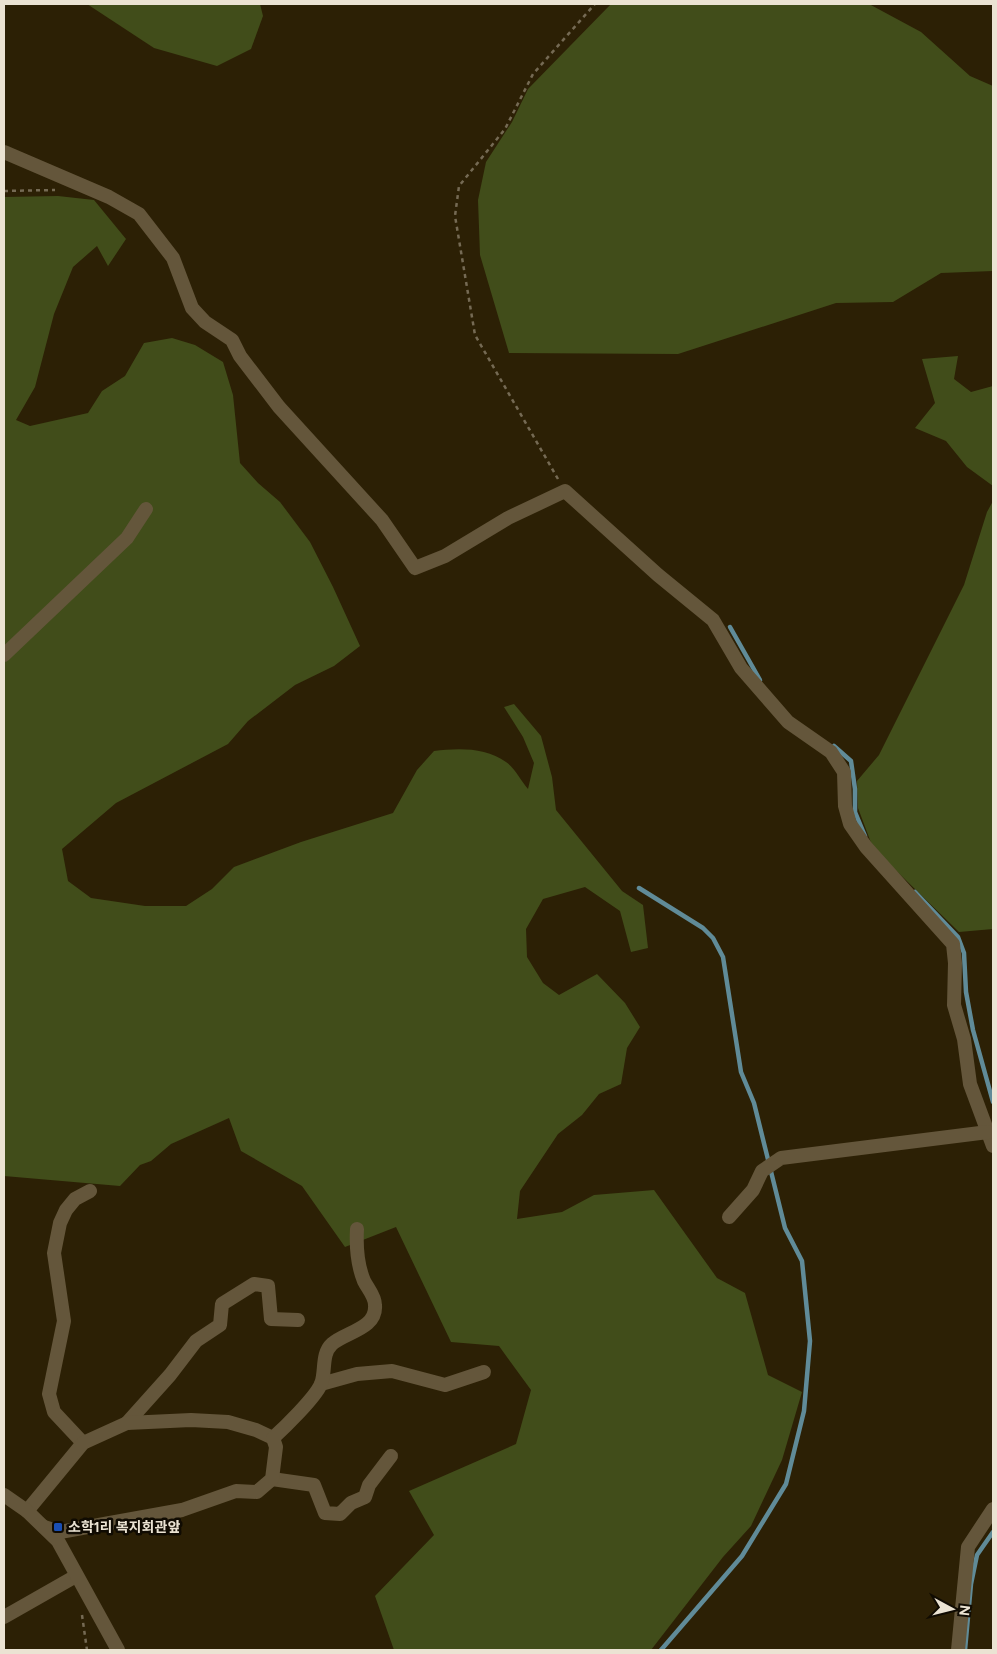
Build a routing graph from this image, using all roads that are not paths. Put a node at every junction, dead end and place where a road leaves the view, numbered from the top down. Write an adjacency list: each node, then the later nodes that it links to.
1 (4, 152): 4 (street)
2 (146, 509): 3 (street)
3 (4, 655)
4 (988, 1132): 5 (street); 7 (street)
5 (993, 1146)
6 (90, 1191): 14 (street)
7 (729, 1217)
8 (357, 1228): 11 (street)
9 (298, 1320): 12 (street)
10 (484, 1372): 11 (street)
11 (321, 1384): 13 (street)
12 (127, 1423): 13 (street); 14 (street)
13 (273, 1438): 16 (street)
14 (83, 1442): 19 (street)
15 (391, 1456): 16 (street)
16 (272, 1479): 20 (street)
17 (4, 1496): 19 (street)
18 (993, 1509): 24 (street)
19 (27, 1511): 20 (street)
20 (44, 1527): 21 (street)
21 (76, 1576): 22 (street); 23 (street)
22 (4, 1617)
23 (118, 1650)
24 (958, 1650)

